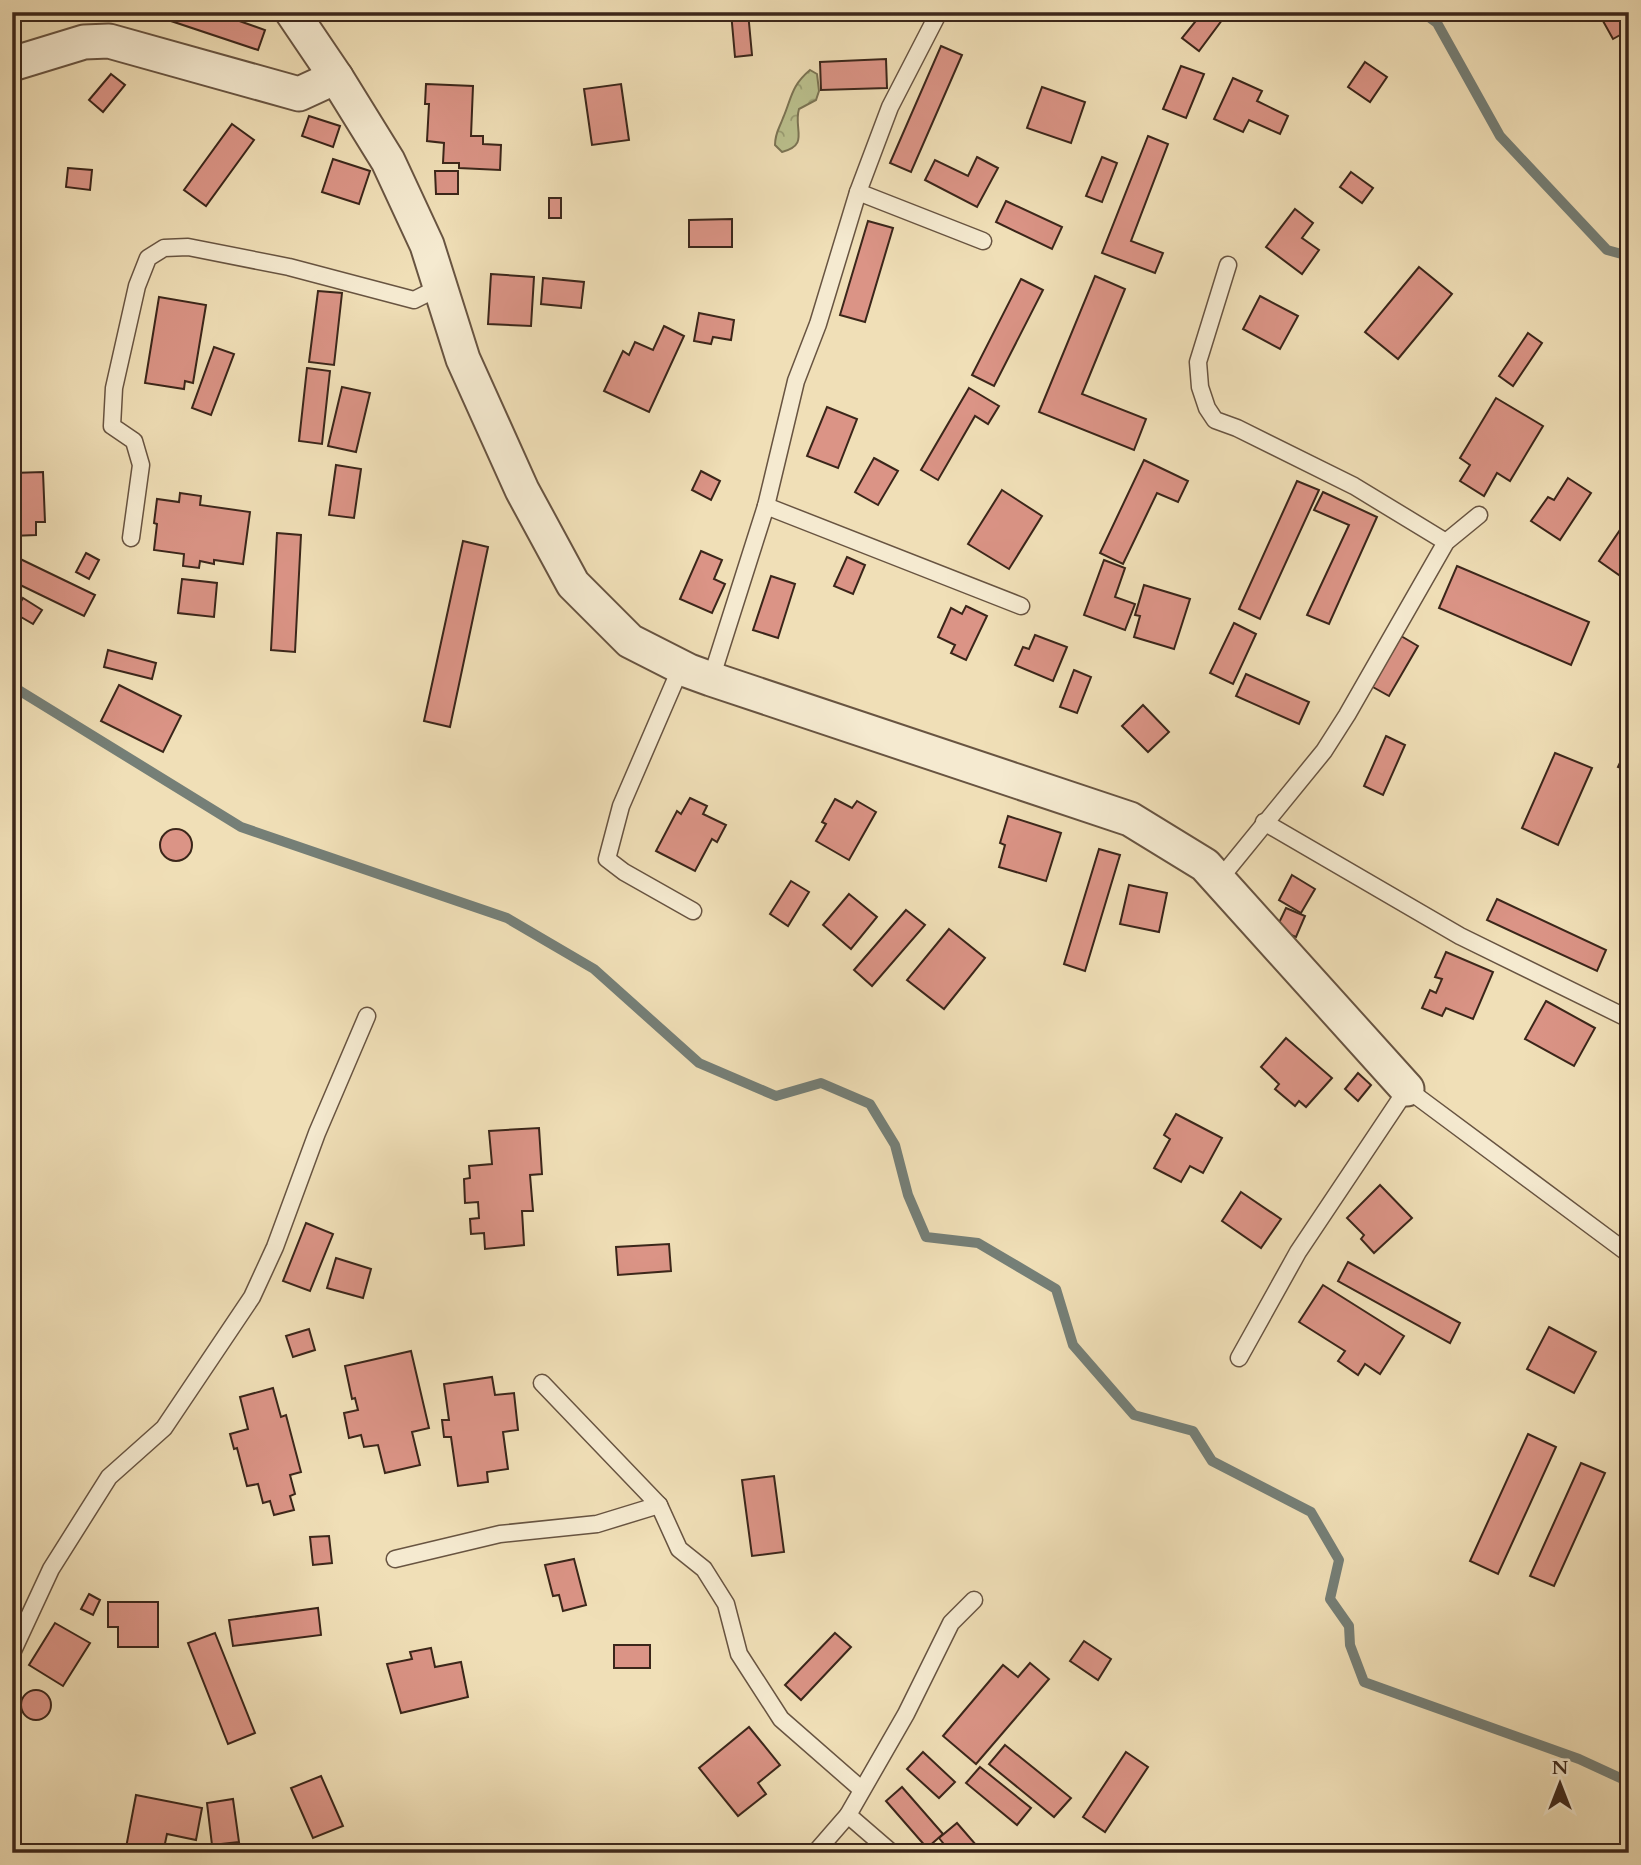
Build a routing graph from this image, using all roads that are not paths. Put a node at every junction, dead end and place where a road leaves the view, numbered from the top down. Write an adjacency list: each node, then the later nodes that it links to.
1 (292, 12): 4 (street)
2 (939, 12): 5 (lane)
3 (12, 64): 4 (street)
4 (336, 77): 8 (street)
5 (858, 192): 6 (lane); 9 (lane)
6 (983, 240)
7 (1228, 265): 12 (lane)
8 (442, 286): 11 (lane); 14 (street)
9 (766, 506): 13 (lane); 14 (lane)
10 (1479, 515): 12 (lane)
11 (131, 538)
12 (1446, 542): 15 (lane)
13 (1021, 606)
14 (696, 673): 16 (street); 17 (lane)
15 (1264, 822): 16 (lane); 19 (lane)
16 (1218, 881): 20 (street)
17 (693, 911)
18 (367, 1016): 27 (lane)
19 (1629, 1019)
20 (1407, 1089): 21 (lane); 22 (lane)
21 (1629, 1254)
22 (1239, 1358)
23 (542, 1383): 24 (lane)
24 (659, 1505): 25 (lane); 28 (lane)
25 (395, 1559)
26 (974, 1600): 28 (lane)
27 (12, 1653)
28 (861, 1789): 29 (lane)
29 (848, 1815): 30 (lane); 31 (lane)
30 (815, 1853)
31 (892, 1853)

